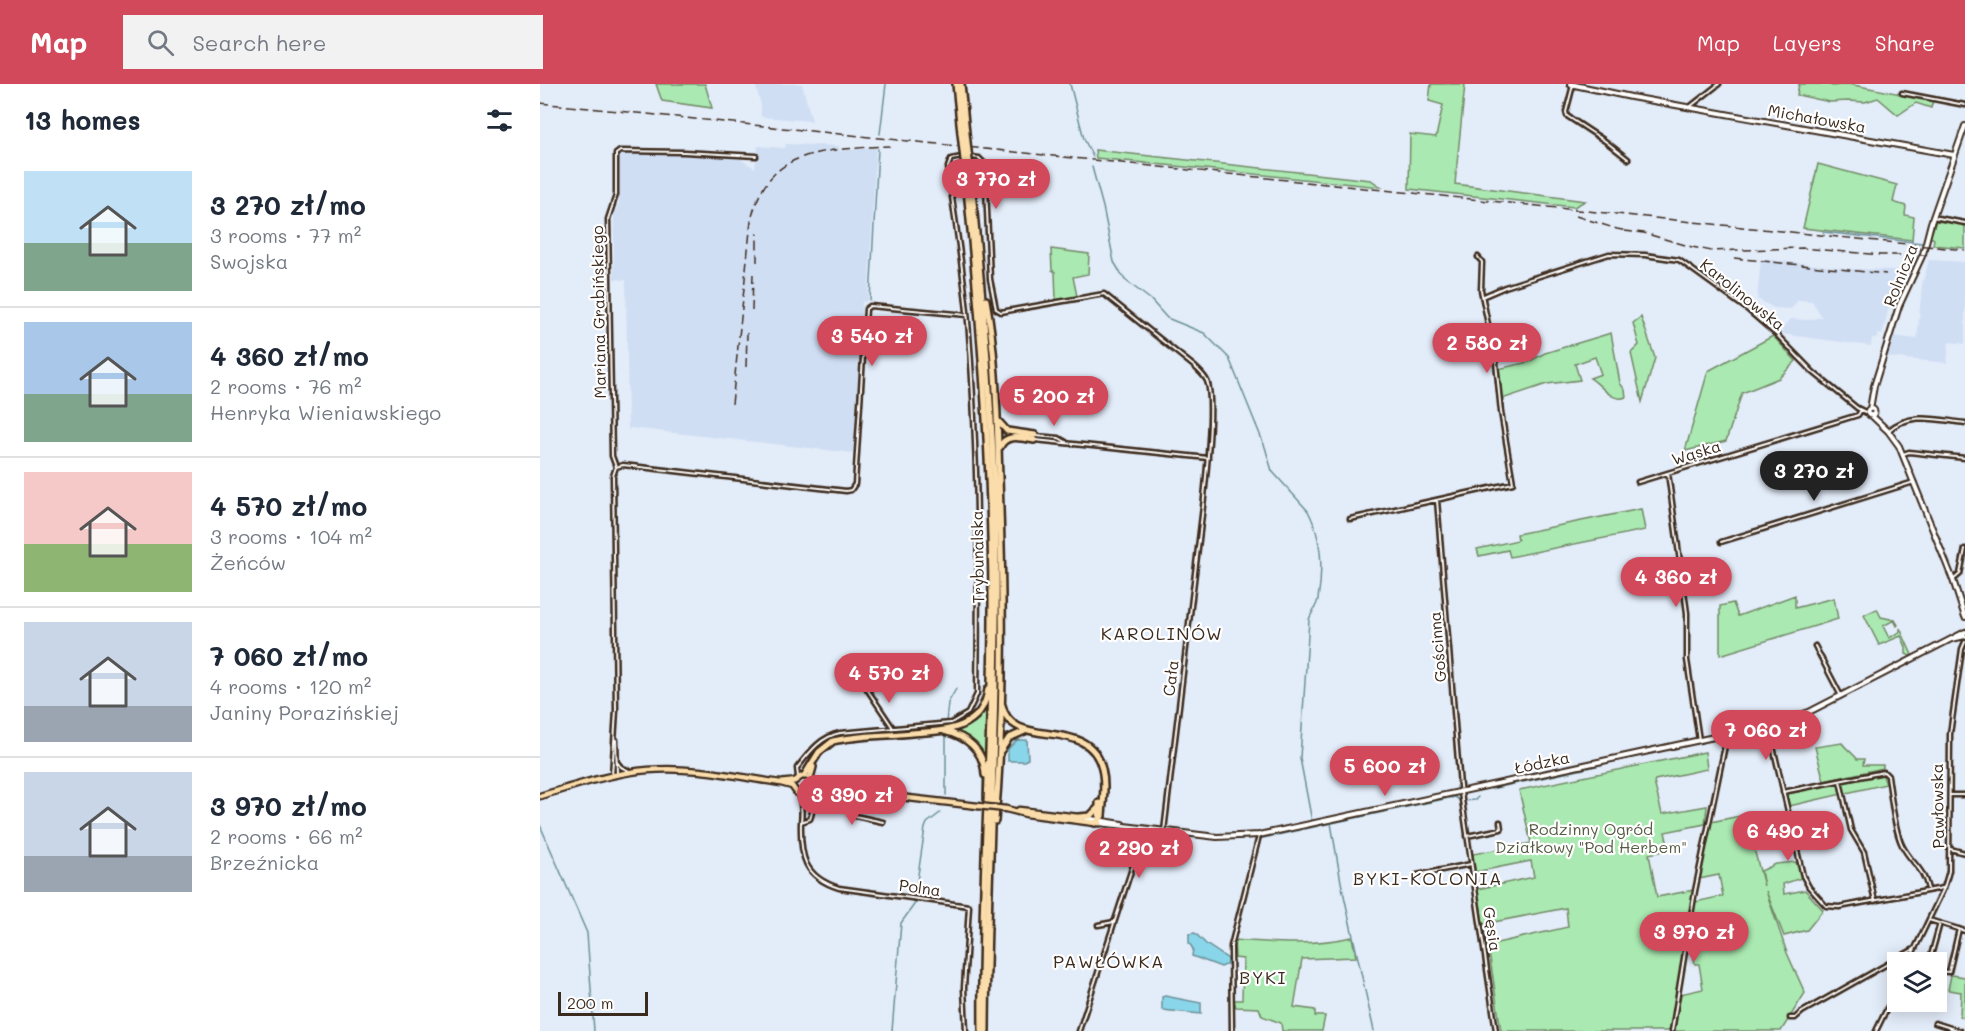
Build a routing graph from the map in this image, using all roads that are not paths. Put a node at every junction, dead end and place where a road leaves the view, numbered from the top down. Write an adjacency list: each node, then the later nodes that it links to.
1 (956, 84): 9 (highway, Trybunalska)
2 (961, 84): 9 (highway, Trybunalska)
3 (1572, 84): 7 (main road, Michałowska); 13 (street)
4 (1719, 84): 7 (street)
5 (1902, 93): 6 (street)
6 (1965, 105)
7 (1689, 108): 11 (main road, Michałowska)
8 (1965, 126): 10 (main road, Rolnicza)
9 (964, 133): 14 (highway, Trybunalska, bridge)
10 (1963, 135): 11 (main road, Rolnicza)
11 (1954, 155): 15 (main road, Rolnicza)
12 (756, 156): 31 (street, Mariana Grabińskiego)
13 (1628, 159)
14 (966, 160): 18 (highway, Trybunalska); 44 (highway, Trybunalska)
15 (1933, 217): 16 (street); 22 (main road, Rolnicza)
16 (1965, 222)
17 (1478, 257): 19 (street)
18 (980, 273): 23 (highway); 86 (highway, Trybunalska)
19 (1484, 296): 21 (street, Karolinowska); 35 (street)
20 (967, 315): 29 (street, Cała); 31 (street); 49 (street)
21 (1861, 410): 22 (street); 32 (street, Wąska)
22 (1871, 412): 25 (main road)
23 (996, 414): 26 (highway); 27 (highway)
24 (1965, 423): 25 (street)
25 (1888, 430): 28 (main road)
26 (1035, 438): 27 (highway); 29 (street)
27 (998, 454): 45 (highway)
28 (1903, 454): 30 (street); 34 (main road)
29 (1208, 458): 82 (street, Cała)
30 (1965, 458)
31 (616, 466): 53 (street, Mariana Grabińskiego)
32 (1668, 473): 33 (street, Wąska); 54 (street)
33 (1638, 482)
34 (1914, 482): 37 (street); 39 (main road)
35 (1437, 500): 36 (street); 63 (street, Gościnna)
36 (1350, 519)
37 (1721, 542)
38 (1965, 549): 39 (street)
39 (1953, 580): 40 (main road)
40 (1965, 617)
41 (1965, 634): 47 (main road, Łódzka)
42 (1965, 642): 65 (street, Pawłowska)
43 (1815, 646): 47 (street)
44 (991, 669): 50 (highway); 70 (highway, Trybunalska)
45 (1001, 686): 51 (highway); 55 (highway)
46 (867, 689): 49 (street)
47 (1841, 696): 48 (main road, Łódzka)
48 (1768, 725): 52 (main road, Łódzka); 62 (street)
49 (893, 729): 59 (street)
50 (943, 731): 59 (highway); 70 (highway)
51 (1030, 731): 55 (highway); 73 (highway)
52 (1726, 734): 54 (main road, Łódzka); 113 (street)
53 (615, 737): 56 (street, Mariana Grabińskiego); 58 (street, Mariana Grabińskiego)
54 (1699, 740): 63 (main road, Łódzka)
55 (999, 760): 86 (highway)
56 (617, 762): 57 (street); 58 (street, Mariana Grabińskiego)
57 (633, 772): 58 (main road); 59 (main road)
58 (614, 775): 67 (main road)
59 (800, 780): 61 (main road); 64 (main road)
60 (1840, 781): 62 (street); 91 (street); 92 (street)
61 (813, 787): 64 (main road); 71 (main road, Łódzka, bridge)
62 (1783, 792): 92 (street)
63 (1461, 793): 83 (main road, Łódzka); 84 (street, Gęsia)
64 (802, 795): 72 (street, Polna); 72 (street, Polna)
65 (1949, 795): 66 (street); 85 (street, Pawłowska)
66 (1965, 795)
67 (540, 796)
68 (850, 797): 69 (street); 76 (street); 77 (street)
69 (889, 802)
70 (988, 804): 108 (highway, Trybunalska)
71 (1006, 809): 74 (main road, Łódzka); 78 (main road, Łódzka)
72 (802, 810): 76 (street, Polna)
73 (1100, 810): 74 (highway); 75 (highway); 78 (highway)
74 (1079, 817): 78 (main road, Łódzka)
75 (1108, 821): 78 (main road, Łódzka); 80 (main road, Łódzka)
76 (801, 822): 107 (street, Polna)
77 (883, 822)
78 (1098, 822): 80 (main road, Łódzka)
79 (1500, 822): 84 (street)
80 (1128, 826): 81 (main road, Łódzka)
81 (1145, 828): 82 (main road, Łódzka); 94 (street)
82 (1164, 831): 83 (main road, Łódzka)
83 (1259, 835): 111 (street)
84 (1467, 836): 88 (street, Gęsia)
85 (1950, 849): 87 (street); 90 (street, Pawłowska)
86 (991, 853): 109 (highway, Trybunalska)
87 (1965, 853)
88 (1471, 864): 89 (street); 112 (street, Gęsia)
89 (1417, 875)
90 (1944, 888): 91 (street); 93 (street, Pawłowska)
91 (1929, 890): 92 (street)
92 (1875, 901)
93 (1929, 920): 95 (street); 99 (street, Pawłowska)
94 (1114, 922): 96 (street); 110 (street)
95 (1940, 923): 97 (street); 101 (street)
96 (1098, 925)
97 (1959, 929): 98 (street); 102 (street)
98 (1965, 931)
99 (1914, 949): 100 (street, Pawłowska); 104 (street)
100 (1913, 952)
101 (1932, 952)
102 (1947, 972)
103 (1887, 1008): 114 (street)
104 (1790, 1018)
105 (1935, 1023): 106 (street)
106 (1945, 1029): 115 (street)
107 (966, 1031)
108 (982, 1031)
109 (986, 1031)
110 (1079, 1031)
111 (1232, 1031)
112 (1496, 1031)
113 (1672, 1031)
114 (1876, 1031)
115 (1960, 1031)

